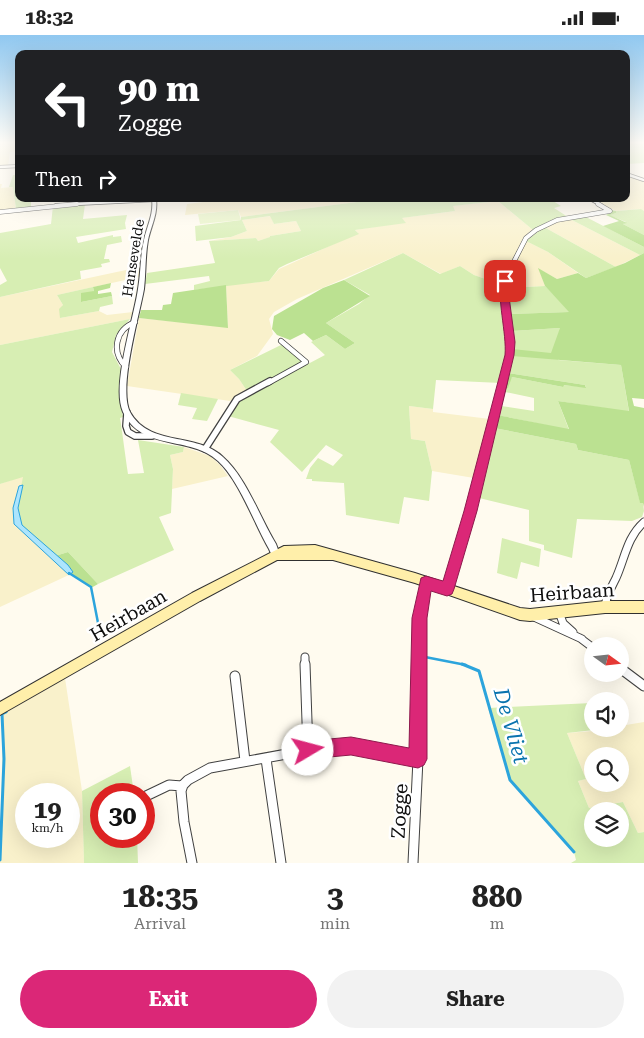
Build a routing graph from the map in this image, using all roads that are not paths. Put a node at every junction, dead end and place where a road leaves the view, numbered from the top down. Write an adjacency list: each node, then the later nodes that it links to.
1 (106, 202): 4 (street)
2 (154, 202): 5 (street, Hansevelde)
3 (595, 202): 12 (street)
4 (0, 212)
5 (135, 322): 7 (street, Hansevelde); 7 (street)
6 (281, 341): 8 (street)
7 (126, 367): 8 (street, Hansevelde)
8 (205, 449): 10 (street)
9 (644, 522): 13 (street)
10 (276, 555): 11 (main road, Heirbaan); 22 (main road, Heirbaan)
11 (426, 582): 12 (main road, Heirbaan); 25 (street, Zogge)
12 (447, 589): 16 (main road, Heirbaan)
13 (605, 607): 14 (main road, Heirbaan); 15 (main road, Heirbaan)
14 (644, 607)
15 (559, 612): 16 (main road, Heirbaan); 17 (street)
16 (532, 615): 17 (street)
17 (582, 639)
18 (305, 657): 23 (street)
19 (235, 675): 26 (street)
20 (629, 675): 21 (street)
21 (644, 686)
22 (0, 709)
23 (308, 750): 24 (street); 25 (street)
24 (266, 759): 26 (street); 30 (street)
25 (418, 759): 31 (street, Zogge)
26 (246, 761): 27 (street)
27 (182, 786): 28 (street); 29 (street)
28 (155, 792)
29 (192, 863)
30 (281, 863)
31 (413, 863)

